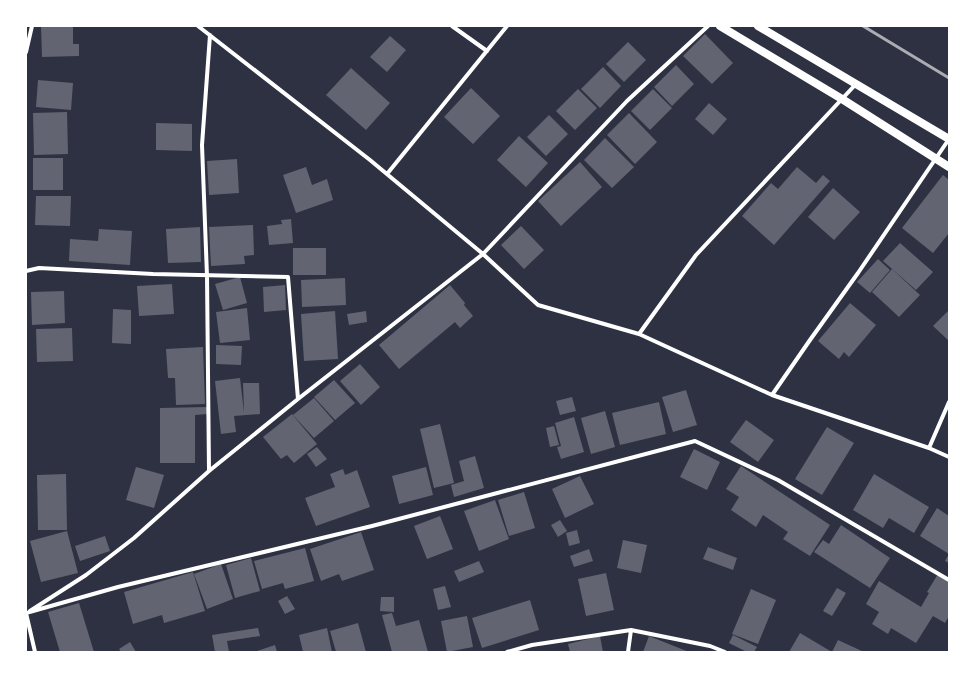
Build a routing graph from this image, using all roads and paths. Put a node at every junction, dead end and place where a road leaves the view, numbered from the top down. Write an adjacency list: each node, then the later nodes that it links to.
1 (32, 26): 9 (street)
2 (198, 26): 8 (street)
3 (452, 26): 10 (street)
4 (507, 26): 10 (street)
5 (708, 26): 17 (street)
6 (720, 26): 12 (main road)
7 (758, 26): 11 (main road)
8 (210, 35): 16 (street); 19 (street)
9 (26, 52)
10 (487, 52): 16 (street)
11 (856, 83): 12 (street); 13 (main road)
12 (842, 99): 14 (main road); 20 (street)
13 (949, 139): 14 (street)
14 (935, 159): 15 (main road); 21 (street)
15 (949, 166)
16 (387, 174): 17 (street)
17 (483, 254): 20 (street); 22 (street)
18 (26, 271): 19 (street)
19 (207, 276): 22 (street); 26 (street)
20 (639, 334): 21 (street)
21 (772, 395): 24 (street)
22 (298, 399): 26 (street)
23 (949, 402): 24 (street)
24 (929, 448): 25 (street)
25 (949, 457)
26 (209, 471): 27 (street)
27 (949, 580)
28 (26, 613): 30 (street)
29 (631, 630): 31 (street); 32 (street); 33 (street)
30 (35, 652)
31 (507, 652)
32 (628, 652)
33 (726, 652)

